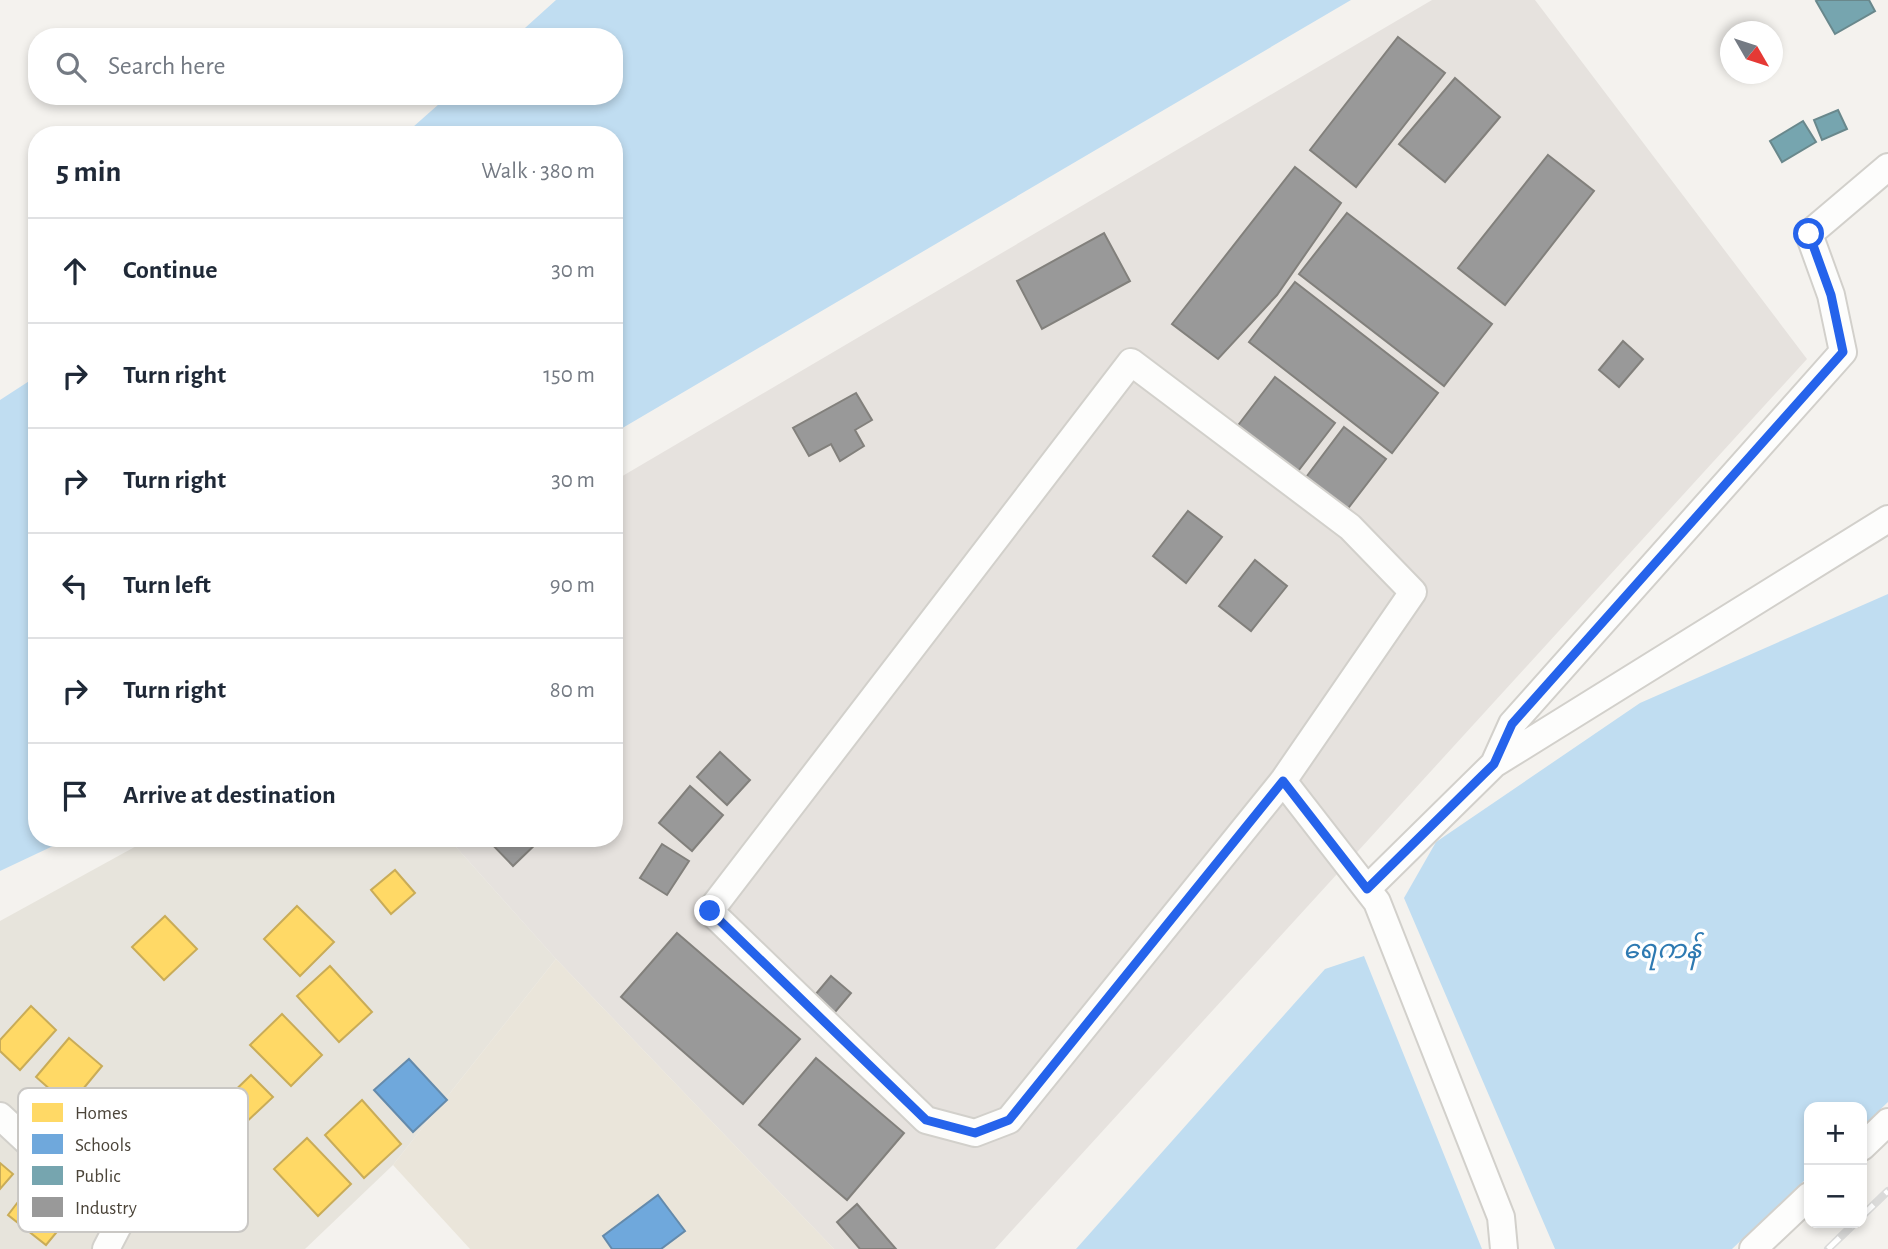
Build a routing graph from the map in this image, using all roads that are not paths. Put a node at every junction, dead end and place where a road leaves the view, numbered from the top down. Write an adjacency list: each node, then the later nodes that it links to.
1 (1888, 167): 3 (street)
2 (1888, 519): 3 (street)
3 (1494, 764): 5 (street)
4 (1283, 781): 4 (street); 5 (street)
5 (1367, 889): 13 (street)
6 (0, 1116): 8 (street)
7 (1888, 1122): 9 (street)
8 (18, 1133)
9 (1867, 1141)
10 (1804, 1201): 14 (street)
11 (115, 1232): 12 (street)
12 (106, 1249)
13 (1504, 1249)
14 (1753, 1249)

